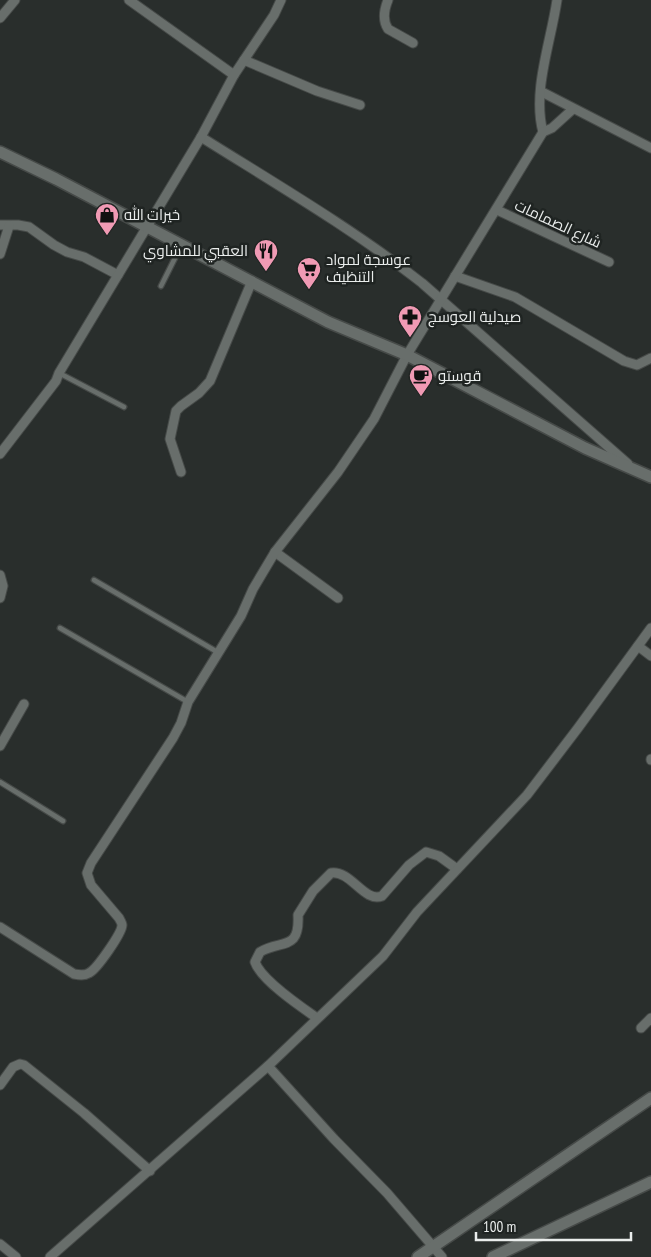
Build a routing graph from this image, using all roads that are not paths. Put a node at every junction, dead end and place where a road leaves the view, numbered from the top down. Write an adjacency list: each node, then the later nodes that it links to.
1 (15, 0): 6 (street)
2 (129, 0): 9 (street)
3 (281, 0): 8 (street)
4 (388, 0): 7 (street)
5 (557, 0): 10 (street)
6 (0, 18)
7 (413, 43)
8 (244, 60): 9 (street); 11 (street)
9 (234, 75): 14 (street)
10 (542, 92): 12 (street); 13 (street)
11 (360, 105)
12 (573, 108): 13 (street); 15 (street)
13 (543, 132): 17 (street)
14 (201, 137): 19 (street); 27 (street)
15 (651, 148)
16 (0, 152): 19 (street)
17 (497, 210): 22 (street, شارع الصمامات); 24 (street)
18 (5, 225): 21 (street); 23 (street)
19 (147, 227): 20 (street); 23 (street)
20 (181, 246): 25 (street); 26 (lane)
21 (0, 254)
22 (608, 262)
23 (118, 276): 30 (street)
24 (455, 276): 27 (street); 29 (street)
25 (252, 281): 28 (street); 34 (street)
26 (161, 286)
27 (440, 300): 28 (street); 33 (street)
28 (407, 355): 33 (street); 36 (street)
29 (651, 358)
30 (60, 373): 31 (lane); 32 (street)
31 (124, 407)
32 (0, 454)
33 (630, 466): 35 (street)
34 (180, 472)
35 (651, 477)
36 (275, 552): 40 (street); 44 (street)
37 (0, 575): 39 (street)
38 (94, 580): 44 (lane)
39 (0, 598)
40 (338, 598)
41 (60, 628): 46 (lane)
42 (651, 628): 43 (street)
43 (638, 646): 45 (street); 51 (street)
44 (219, 653): 46 (street)
45 (651, 656)
46 (188, 702): 52 (street)
47 (24, 704): 48 (street)
48 (0, 746)
49 (0, 782): 50 (lane)
50 (63, 821)
51 (457, 869): 53 (street); 53 (street)
52 (0, 927)
53 (317, 1018): 56 (street)
54 (651, 1018): 55 (street)
55 (641, 1028)
56 (268, 1066): 59 (street); 62 (street)
57 (0, 1085): 59 (street)
58 (651, 1098): 62 (street)
59 (150, 1171): 64 (street)
60 (651, 1182): 67 (street)
61 (0, 1244): 63 (street)
62 (433, 1246): 65 (street); 66 (street)
63 (16, 1257)
64 (50, 1257)
65 (418, 1257)
66 (442, 1257)
67 (493, 1257)

